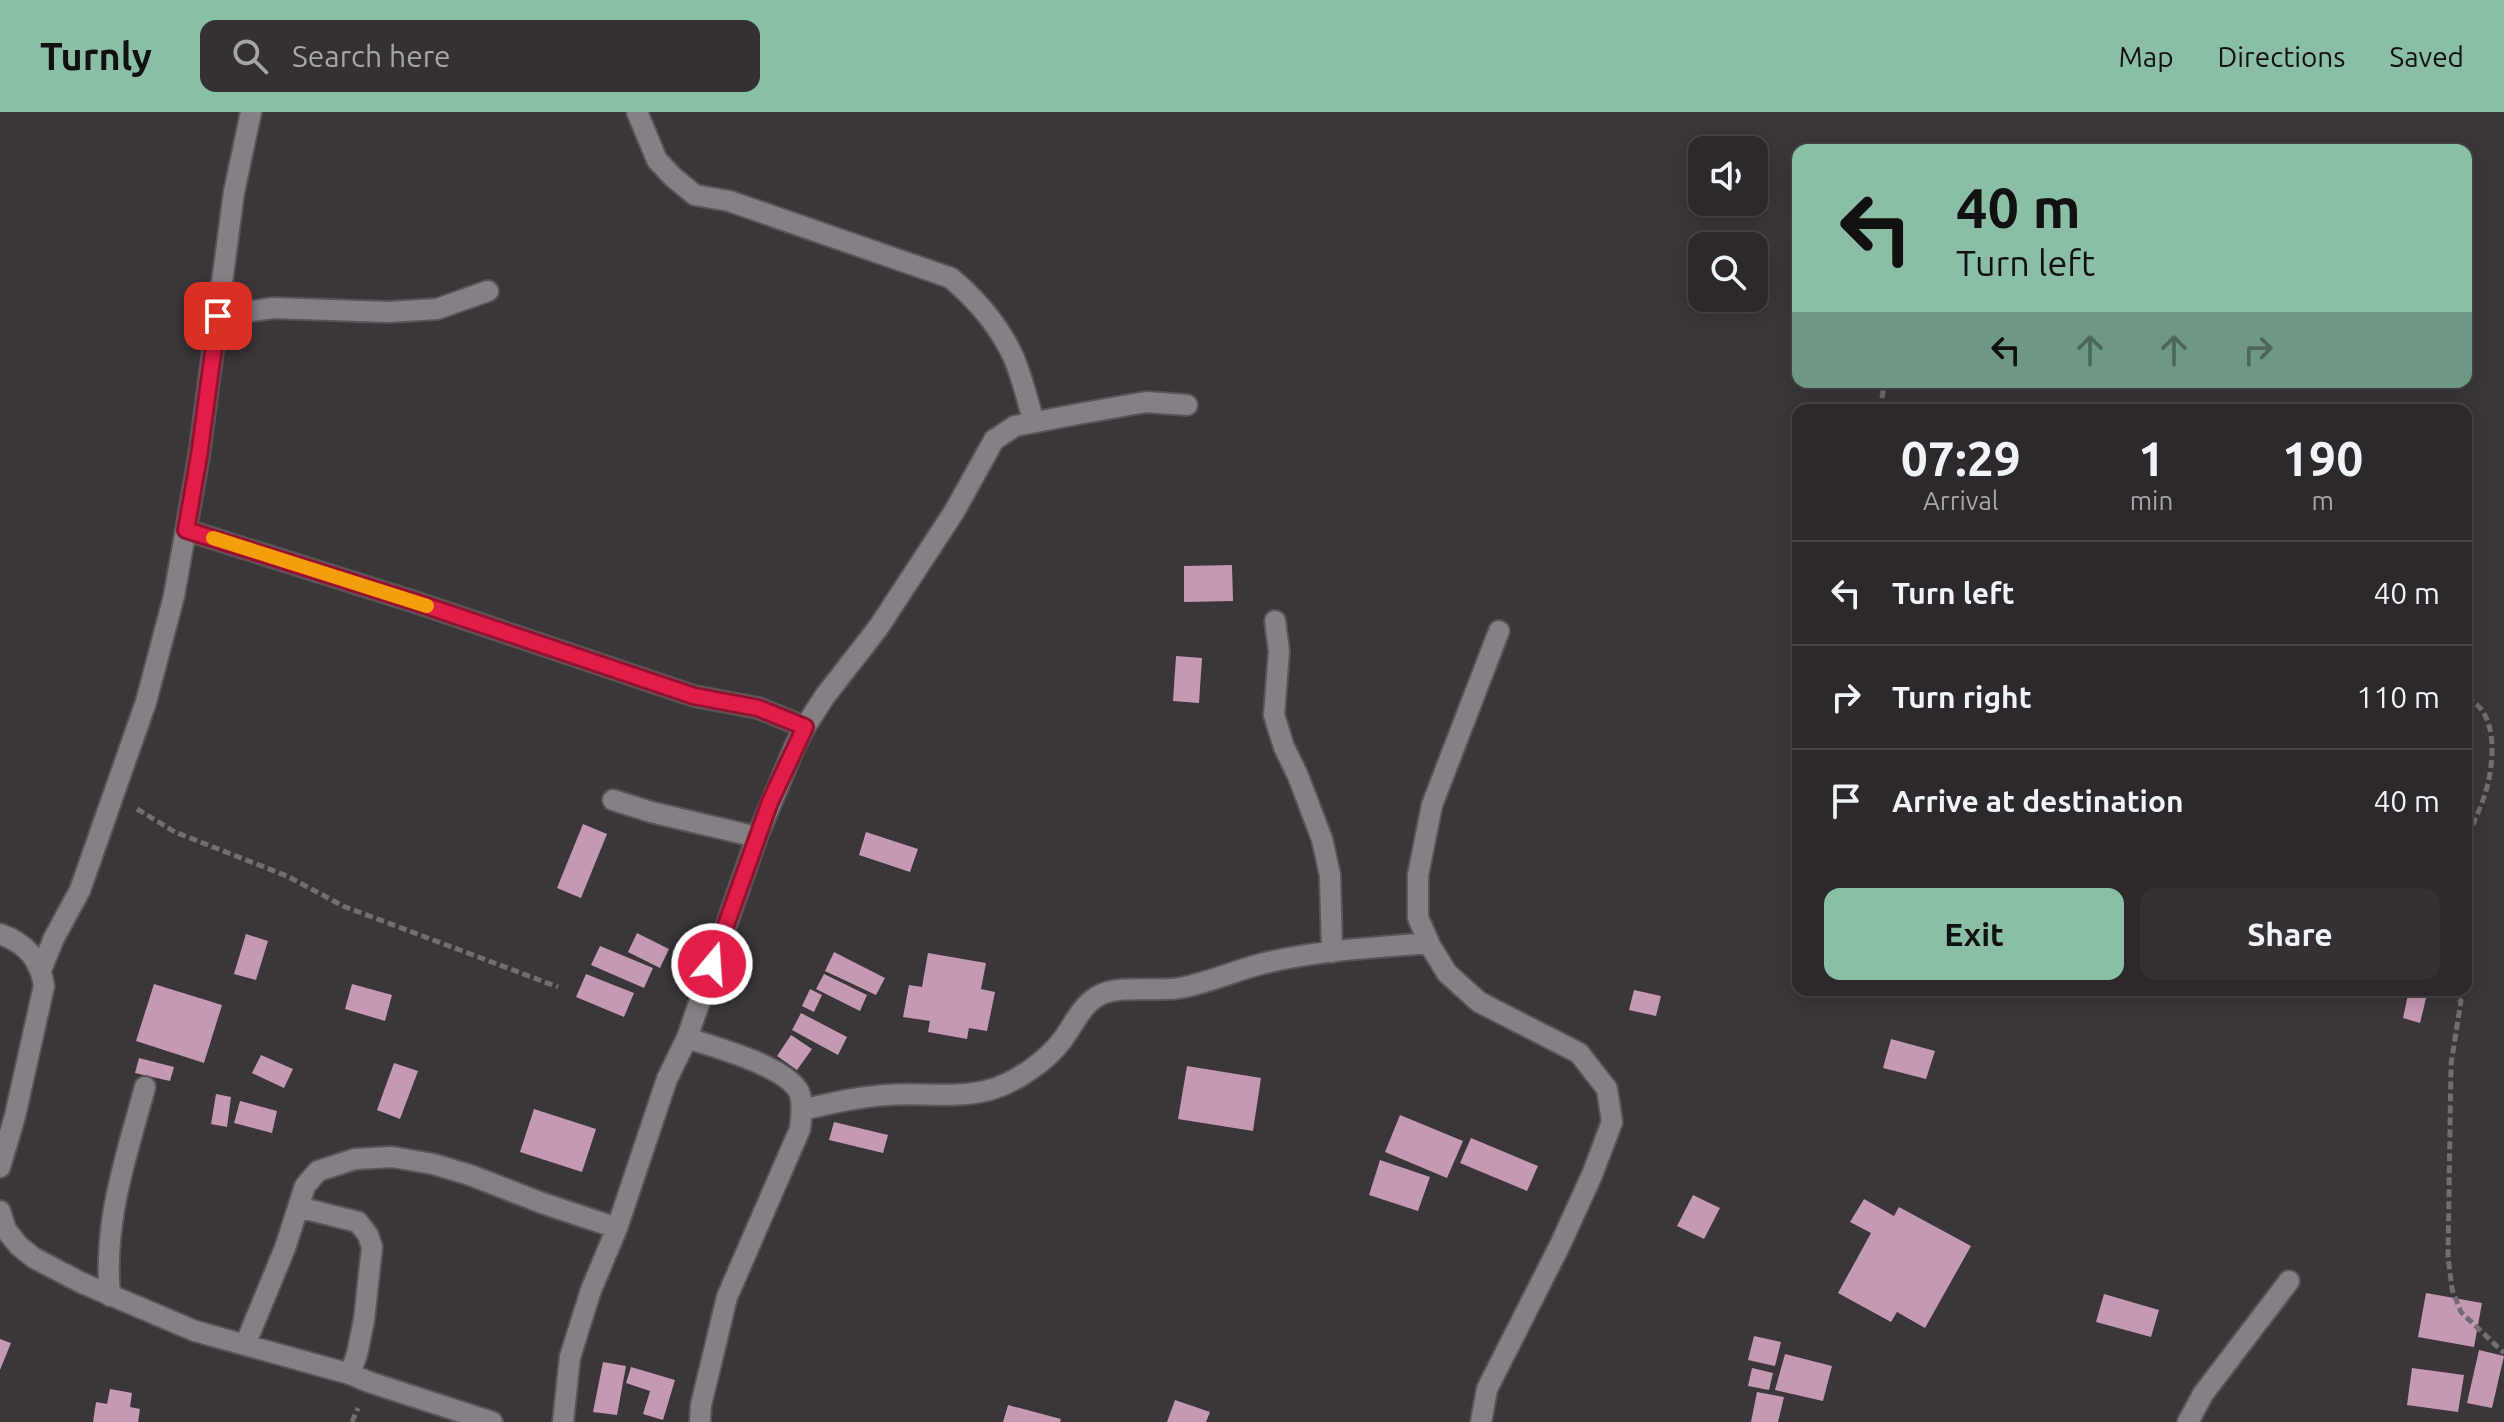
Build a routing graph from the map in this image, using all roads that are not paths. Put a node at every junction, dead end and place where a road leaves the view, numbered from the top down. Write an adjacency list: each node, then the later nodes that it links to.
1 (251, 112): 4 (street)
2 (637, 112): 6 (street)
3 (488, 291): 4 (street)
4 (218, 316): 7 (street)
5 (1187, 405): 6 (street)
6 (1034, 422): 10 (street)
7 (186, 530): 10 (street); 16 (street)
8 (1275, 621): 15 (street)
9 (1499, 631): 14 (street)
10 (805, 727): 12 (street)
11 (613, 800): 12 (street)
12 (757, 837): 17 (street)
13 (0, 934): 16 (street)
14 (1429, 943): 15 (street); 31 (street)
15 (1332, 952): 19 (street)
16 (41, 970): 20 (street)
17 (687, 1038): 19 (street); 23 (street)
18 (145, 1087): 25 (street)
19 (803, 1110): 30 (street)
20 (0, 1167)
21 (298, 1207): 23 (street); 26 (street); 27 (street)
22 (2, 1222): 25 (street)
23 (617, 1228): 29 (street)
24 (2289, 1281): 32 (street)
25 (110, 1296): 26 (street)
26 (245, 1345): 27 (street)
27 (350, 1374): 28 (street)
28 (492, 1422)
29 (563, 1422)
30 (700, 1422)
31 (1481, 1422)
32 (2188, 1422)

